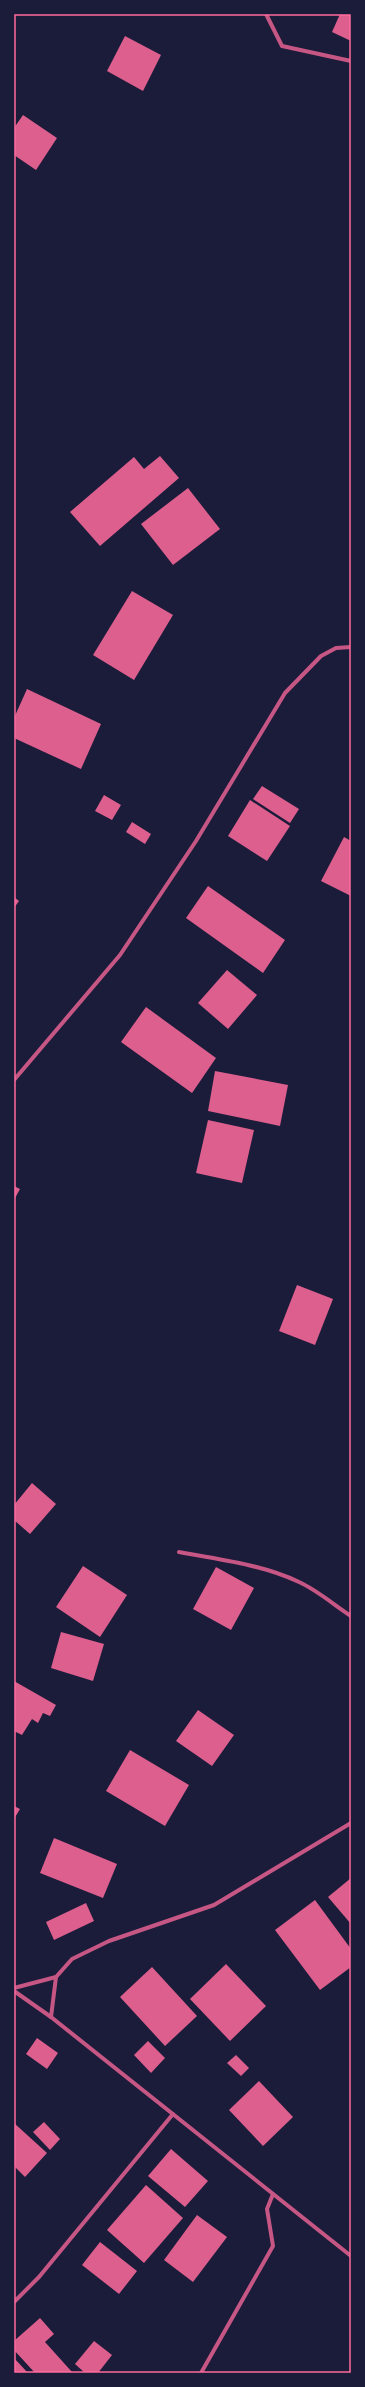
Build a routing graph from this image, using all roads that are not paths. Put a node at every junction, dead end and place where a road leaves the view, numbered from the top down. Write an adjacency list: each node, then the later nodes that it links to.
1 (266, 14): 2 (street)
2 (351, 61)
3 (351, 647): 4 (street)
4 (14, 1080)
5 (180, 1552): 6 (street)
6 (351, 1616)
7 (351, 1823): 8 (street)
8 (56, 1977): 9 (street); 10 (street)
9 (14, 1990): 10 (street)
10 (51, 2017): 11 (street)
11 (173, 2114): 12 (street); 14 (street)
12 (273, 2194): 13 (street); 15 (street)
13 (351, 2256)
14 (14, 2302)
15 (201, 2373)

